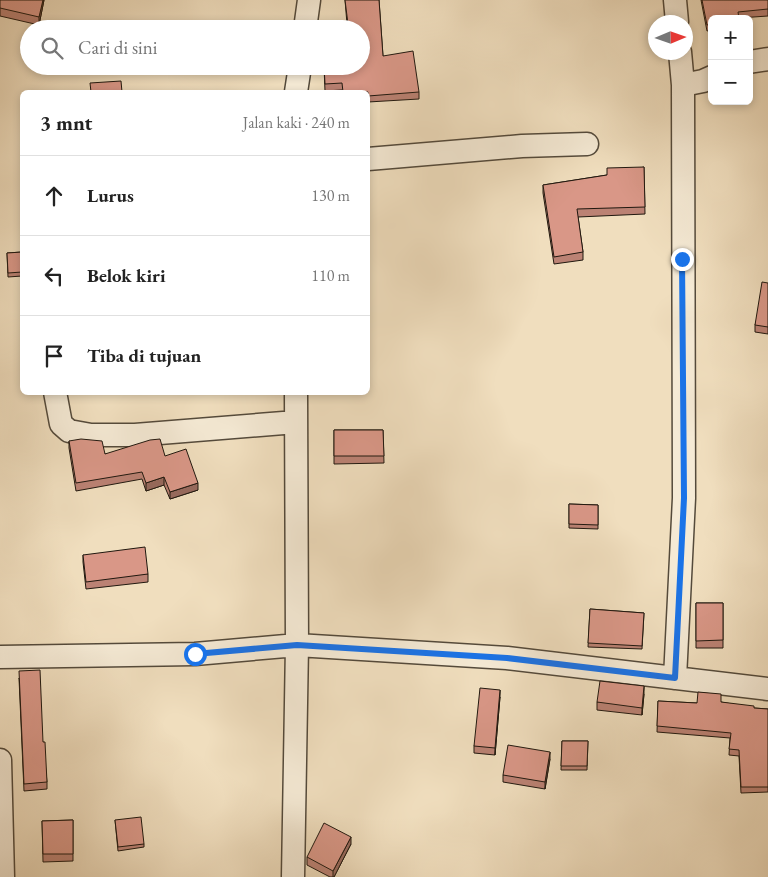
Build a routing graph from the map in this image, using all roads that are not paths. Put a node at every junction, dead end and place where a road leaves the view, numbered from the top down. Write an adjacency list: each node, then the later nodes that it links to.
1 (309, 0): 4 (street)
2 (675, 0): 3 (street)
3 (676, 15)
4 (306, 20)
5 (768, 59): 7 (street)
6 (681, 60): 10 (street)
7 (753, 61)
8 (299, 75): 11 (street)
9 (708, 79): 10 (street)
10 (683, 85): 19 (street)
11 (296, 90)
12 (587, 144): 13 (street)
13 (370, 159)
14 (56, 395): 16 (street)
15 (296, 395): 16 (street)
16 (296, 422): 17 (street)
17 (297, 645): 18 (street); 19 (street); 23 (street)
18 (0, 657)
19 (675, 678): 20 (street)
20 (768, 689)
21 (0, 760): 22 (street)
22 (3, 877)
23 (293, 877)

